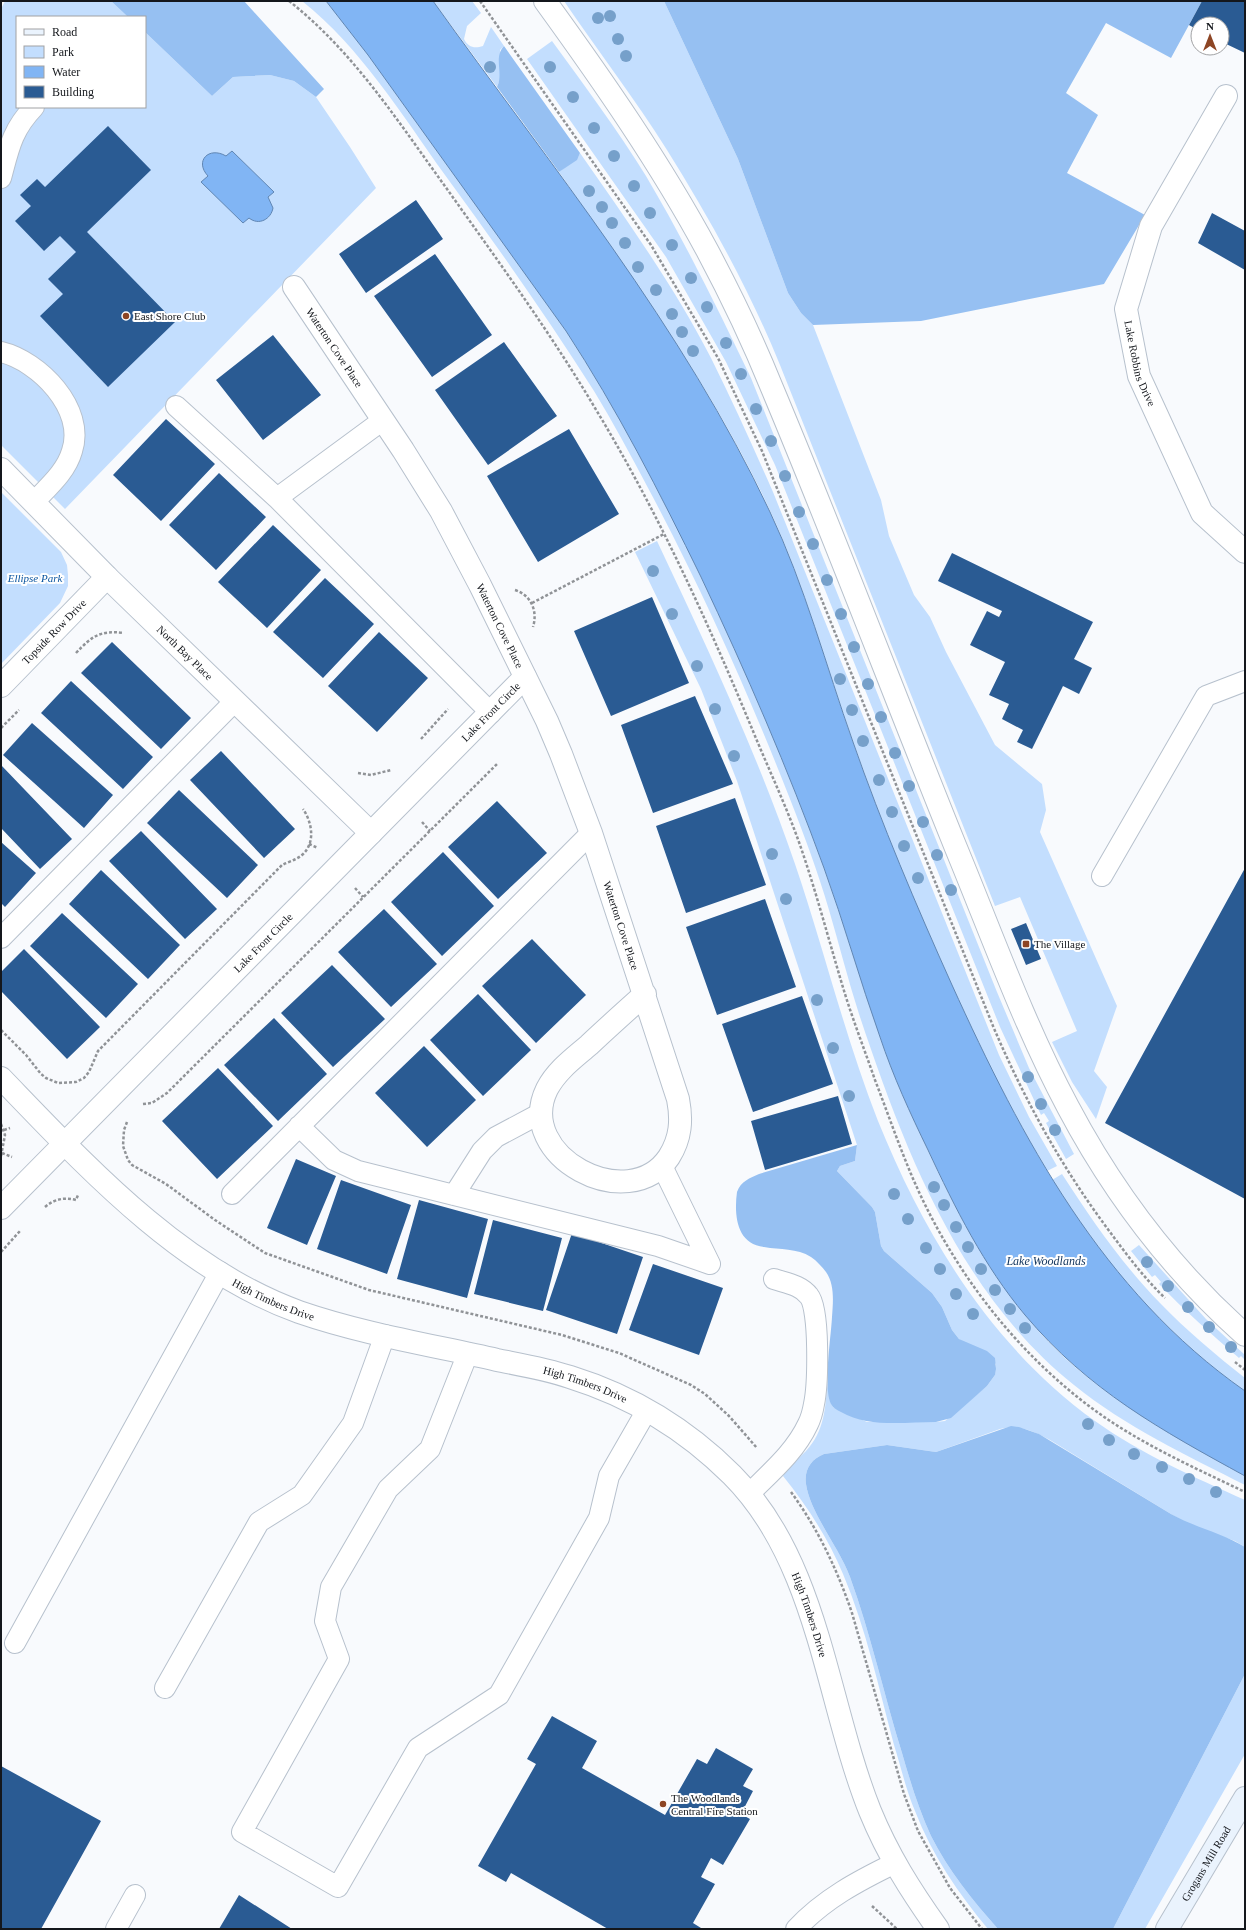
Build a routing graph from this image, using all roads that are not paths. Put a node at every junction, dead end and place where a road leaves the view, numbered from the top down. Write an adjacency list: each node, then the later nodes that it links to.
1 (545, 1): 35 (street)
2 (1226, 96): 12 (street, Lake Robbins Drive)
3 (33, 108): 4 (lane)
4 (1, 178)
5 (294, 287): 8 (street, Waterton Cove Place)
6 (1, 352): 11 (lane)
7 (176, 406): 10 (lane)
8 (383, 420): 10 (lane); 14 (street, Waterton Cove Place)
9 (1, 469): 11 (street, North Bay Place)
10 (277, 498): 18 (lane)
11 (34, 502): 13 (street, North Bay Place)
12 (1245, 552)
13 (107, 577): 16 (street, Topside Row Drive); 17 (street, North Bay Place)
14 (526, 677): 18 (street, Lake Front Circle); 20 (street, Waterton Cove Place)
15 (1245, 681): 21 (lane)
16 (1, 686)
17 (235, 701): 19 (street, North Bay Place); 22 (lane)
18 (491, 713): 19 (street, Lake Front Circle)
19 (372, 833): 27 (street, Lake Front Circle)
20 (591, 833): 23 (street, Waterton Cove Place); 26 (lane)
21 (1102, 876)
22 (1, 938)
23 (645, 994): 25 (street, Waterton Cove Place); 28 (street, Waterton Cove Place)
24 (1, 1078): 27 (street, High Timbers Drive)
25 (541, 1113): 28 (street, Waterton Cove Place); 30 (lane)
26 (299, 1126): 29 (lane); 30 (lane)
27 (65, 1144): 31 (street, Lake Front Circle); 32 (street, High Timbers Drive)
28 (662, 1166): 30 (lane)
29 (232, 1194)
30 (454, 1195)
31 (1, 1208)
32 (220, 1272): 34 (street, High Timbers Drive); 39 (lane)
33 (774, 1279): 38 (lane)
34 (385, 1335): 36 (street, High Timbers Drive); 40 (lane)
35 (1245, 1335)
36 (468, 1353): 37 (street, High Timbers Drive); 37 (lane)
37 (647, 1410): 38 (street, High Timbers Drive)
38 (750, 1494): 42 (street, High Timbers Drive)
39 (15, 1643)
40 (165, 1688)
41 (1245, 1798): 47 (main road, Grogans Mill Road)
42 (894, 1863): 44 (lane); 46 (street, High Timbers Drive)
43 (135, 1895): 45 (lane)
44 (808, 1925)
45 (116, 1929)
46 (938, 1929)
47 (1167, 1929)

